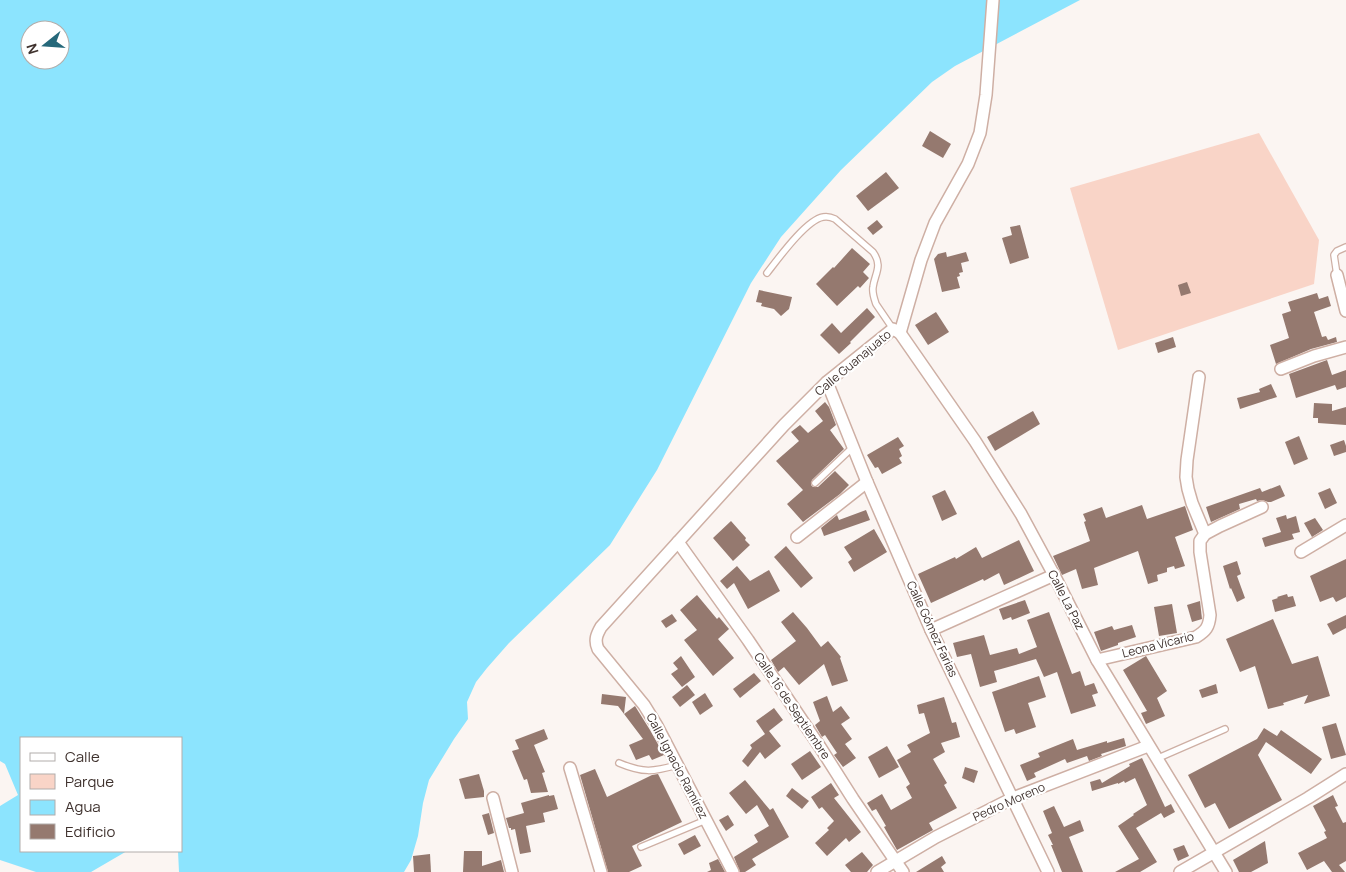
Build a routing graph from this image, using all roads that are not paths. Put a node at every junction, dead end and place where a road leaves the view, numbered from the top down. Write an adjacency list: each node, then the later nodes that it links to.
1 (993, 0): 6 (street, Calle Guanajuato)
2 (1346, 247): 4 (lane)
3 (767, 273): 6 (lane)
4 (1337, 275): 5 (street)
5 (1346, 311)
6 (896, 331): 10 (street, Calle Guanajuato); 20 (street, Calle La Paz)
7 (1346, 347): 8 (street)
8 (1282, 369)
9 (1199, 377): 16 (street)
10 (827, 382): 11 (street, Calle Gómez Farias); 18 (street, Calle Guanajuato)
11 (853, 447): 12 (street, Calle Gómez Farias); 13 (lane)
12 (867, 482): 17 (street); 21 (street, Calle Gómez Farias)
13 (815, 483)
14 (1262, 507): 16 (street)
15 (1346, 525): 19 (street)
16 (1205, 534): 23 (street, Leona Vicario)
17 (797, 537)
18 (678, 542): 22 (street, Calle Guanajuato); 36 (street, Calle 16 de Septiembre)
19 (1301, 552)
20 (1054, 575): 21 (street); 23 (street, Calle La Paz)
21 (931, 630): 32 (street, Calle Gómez Farias)
22 (596, 640): 28 (street, Calle Ignacio Ramírez)
23 (1097, 660): 25 (street, Calle La Paz)
24 (1224, 729): 26 (lane)
25 (1148, 746): 26 (street, Calle La Paz); 32 (street, Pedro Moreno)
26 (1156, 759): 35 (street, Calle La Paz)
27 (619, 763): 28 (lane)
28 (677, 764): 33 (street, Calle Ignacio Ramírez)
29 (570, 768): 38 (street)
30 (1346, 774): 35 (street)
31 (493, 798): 37 (street)
32 (1013, 798): 36 (street, Pedro Moreno); 42 (street, Calle Gómez Farias)
33 (706, 820): 34 (lane); 39 (street, Calle Ignacio Ramírez)
34 (641, 846)
35 (1215, 853): 43 (street); 44 (street, Calle La Paz)
36 (896, 861): 40 (street, Pedro Moreno); 41 (street, Calle 16 de Septiembre)
37 (512, 872)
38 (601, 872)
39 (733, 872)
40 (877, 872)
41 (902, 872)
42 (1048, 872)
43 (1180, 872)
44 (1226, 872)

